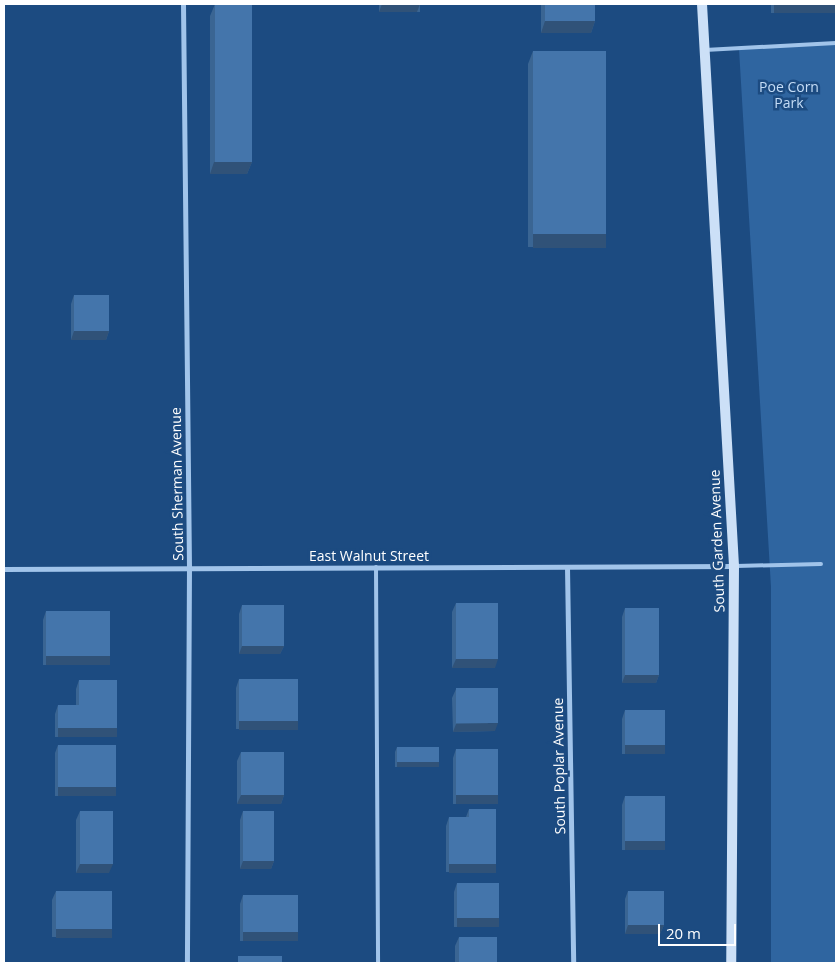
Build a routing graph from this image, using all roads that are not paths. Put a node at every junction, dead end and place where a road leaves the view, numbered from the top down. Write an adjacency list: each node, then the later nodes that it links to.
1 (184, 4): 7 (street, South Sherman Avenue)
2 (702, 4): 4 (street, South Garden Avenue)
3 (836, 43): 4 (lane)
4 (702, 50): 6 (street, South Garden Avenue)
5 (821, 564): 6 (lane)
6 (734, 566): 9 (street, East Walnut Street); 14 (street, South Garden Avenue)
7 (188, 567): 8 (street, East Walnut Street); 10 (street, East Walnut Street); 11 (street, South Sherman Avenue)
8 (376, 567): 9 (street, East Walnut Street); 12 (lane)
9 (567, 567): 13 (street, South Poplar Avenue)
10 (4, 569)
11 (187, 963)
12 (378, 963)
13 (573, 963)
14 (731, 963)

